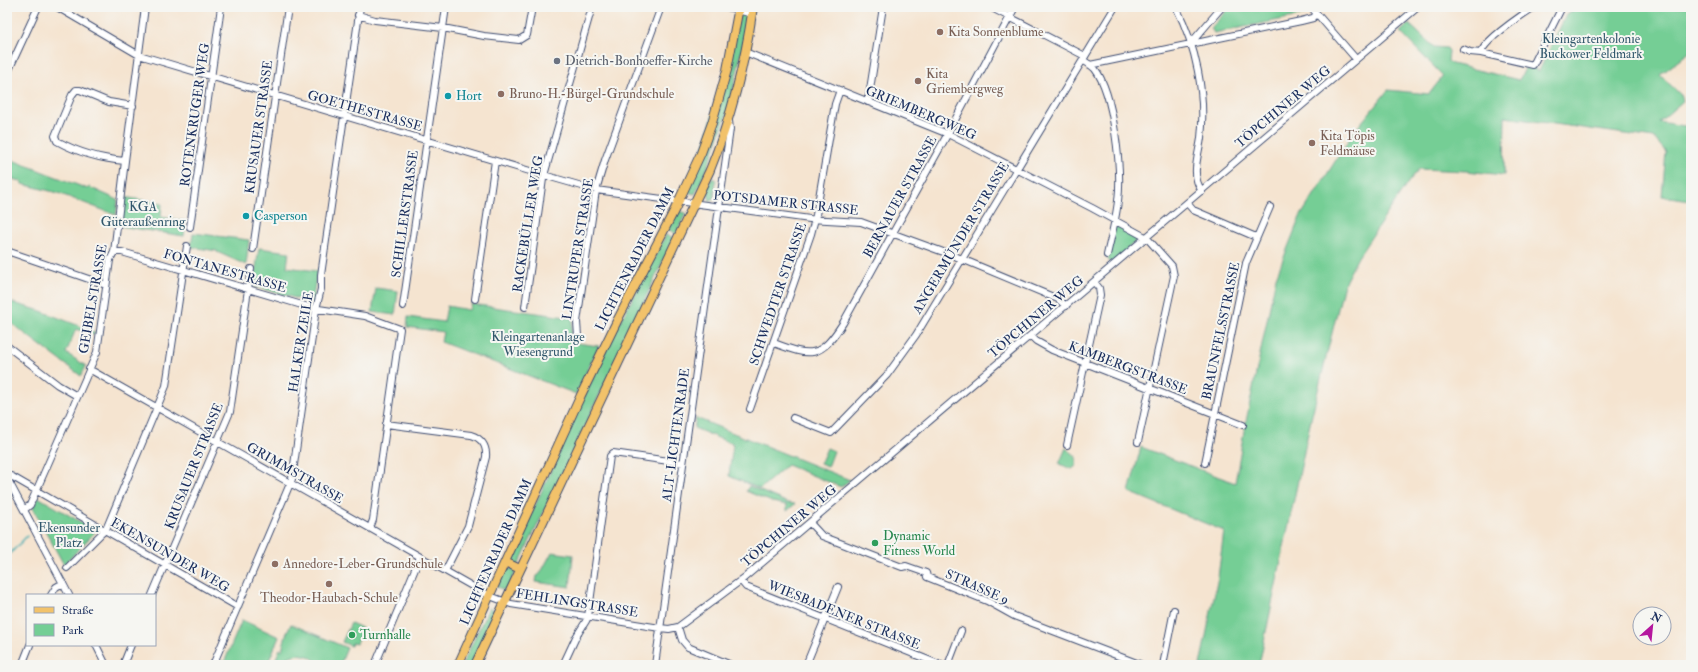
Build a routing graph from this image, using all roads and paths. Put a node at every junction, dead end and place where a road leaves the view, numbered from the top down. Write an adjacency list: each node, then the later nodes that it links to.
1 (38, 7): 36 (street)
2 (57, 7): 32 (street, GOETHESTRASSE)
3 (145, 7): 32 (street, GEIBELSTRASSE)
4 (221, 7): 37 (street, ROTENKRUGER WEG)
5 (288, 7): 39 (street, KRUSAUER STRASSE)
6 (360, 7): 25 (street, HALKER ZEILE)
7 (446, 7): 27 (street, SCHILLERSTRASSE)
8 (532, 7): 27 (street)
9 (592, 7): 49 (street, RACKEBÜLLER WEG)
10 (661, 7): 50 (street, LINTRUPER STRASSE)
11 (727, 7): 22 (street)
12 (883, 7): 40 (street)
13 (990, 7): 26 (street)
14 (1015, 7): 26 (street, BERNAUER STRASSE)
15 (1115, 7): 33 (street, ANGERMÜNDER STRASSE)
16 (1176, 7): 28 (street)
17 (1222, 7): 28 (street)
18 (1311, 7): 24 (street)
19 (1418, 7): 34 (street, TÖPCHINER WEG)
20 (1534, 7): 31 (street)
21 (1561, 7): 31 (street)
22 (739, 9): 23 (street); 52 (main road, LICHTENRADER DAMM)
23 (752, 11): 30 (main road, LICHTENRADER DAMM)
24 (1317, 14): 28 (street); 34 (street)
25 (358, 15): 27 (street); 42 (street, HALKER ZEILE)
26 (1010, 17): 33 (street); 44 (street, BERNAUER STRASSE)
27 (442, 28): 45 (street, SCHILLERSTRASSE)
28 (1191, 43): 35 (street); 51 (street)
29 (1463, 49): 31 (street)
30 (745, 52): 38 (street, GRIEMBERGWEG); 43 (main road, LICHTENRADER DAMM)
31 (1481, 53)
32 (139, 55): 37 (street, GOETHESTRASSE); 41 (street, GEIBELSTRASSE)
33 (1084, 58): 35 (street); 48 (street, ANGERMÜNDER STRASSE)
34 (1356, 59): 51 (street, TÖPCHINER WEG)
35 (1090, 65): 58 (street)
36 (7, 74)
37 (211, 77): 39 (street, GOETHESTRASSE); 59 (street, ROTENKRUGER WEG)
38 (840, 90): 40 (street, GRIEMBERGWEG); 57 (street, SCHWEDTER STRASSE)
39 (275, 96): 42 (street, GOETHESTRASSE); 66 (street, KRUSAUER STRASSE)
40 (868, 102): 44 (street, GRIEMBERGWEG)
41 (133, 106): 46 (street, GEIBELSTRASSE); 46 (street)
42 (344, 116): 45 (street, GOETHESTRASSE); 80 (street, HALKER ZEILE)
43 (728, 121): 54 (main road, LICHTENRADER DAMM); 55 (street, LICHTENRADER DAMM)
44 (948, 134): 48 (street, GRIEMBERGWEG); 61 (street, BERNAUER STRASSE)
45 (426, 140): 47 (street, GOETHESTRASSE); 77 (street, SCHILLERSTRASSE)
46 (125, 161): 68 (street, GEIBELSTRASSE)
47 (495, 161): 49 (street, GOETHESTRASSE); 76 (street)
48 (1016, 169): 58 (street, GRIEMBERGWEG); 70 (street, ANGERMÜNDER STRASSE)
49 (544, 175): 50 (street, GOETHESTRASSE); 78 (street, RACKEBÜLLER WEG)
50 (596, 190): 52 (street, GOETHESTRASSE); 81 (street, LINTRUPER STRASSE)
51 (1202, 191): 53 (street, TÖPCHINER WEG)
52 (678, 202): 54 (street, POTSDAMER STRASSE); 60 (main road, LICHTENRADER DAMM)
53 (1187, 203): 62 (street); 64 (street, TÖPCHINER WEG)
54 (694, 204): 55 (street, POTSDAMER STRASSE); 63 (main road, LICHTENRADER DAMM)
55 (718, 207): 57 (street, POTSDAMER STRASSE); 98 (street, ALT-LICHTENRADE)
56 (1270, 207): 62 (street, BRAUNFELSSTRASSE)
57 (815, 220): 61 (street, POTSDAMER STRASSE); 83 (street, SCHWEDTER STRASSE)
58 (1115, 220): 64 (street, GRIEMBERGWEG); 69 (street)
59 (190, 227)
60 (664, 231): 63 (main road); 108 (main road, LICHTENRADER DAMM)
61 (893, 234): 70 (street, POTSDAMER STRASSE); 83 (street, BERNAUER STRASSE)
62 (1256, 237): 91 (street, BRAUNFELSSTRASSE)
63 (678, 238): 111 (main road, LICHTENRADER DAMM)
64 (1147, 238): 73 (street, TÖPCHINER WEG); 87 (street, GRIEMBERGWEG)
65 (187, 246): 72 (street)
66 (253, 249)
67 (7, 250): 74 (street)
68 (114, 252): 72 (street, FONTANESTRASSE); 74 (street, GEIBELSTRASSE)
69 (1107, 255)
70 (961, 259): 79 (street, POTSDAMER STRASSE); 92 (street, ANGERMÜNDER STRASSE)
71 (251, 269): 75 (street, KRUSAUER STRASSE)
72 (183, 270): 75 (street, FONTANESTRASSE); 89 (street)
73 (1094, 282): 79 (street, TÖPCHINER WEG); 85 (street)
74 (106, 284): 86 (street, GEIBELSTRASSE)
75 (248, 289): 80 (street, FONTANESTRASSE); 95 (street, KRUSAUER STRASSE)
76 (475, 299)
77 (403, 306)
78 (526, 306)
79 (1066, 306): 82 (street, TÖPCHINER WEG)
80 (316, 309): 93 (street, FONTANESTRASSE); 101 (street, HALKER ZEILE)
81 (578, 336)
82 (1031, 336): 85 (street, KAMBERGSTRASSE); 104 (street, TÖPCHINER WEG)
83 (774, 343): 90 (street, SCHWEDTER STRASSE)
84 (7, 346): 88 (street)
85 (1086, 363): 87 (street, KAMBERGSTRASSE); 97 (street)
86 (89, 369): 88 (street, GEIBELSTRASSE); 89 (street, GRIMMSTRASSE)
87 (1150, 388): 91 (street, KAMBERGSTRASSE); 96 (street)
88 (77, 396): 102 (street, GEIBELSTRASSE)
89 (158, 407): 95 (street, GRIMMSTRASSE); 106 (street)
90 (750, 409)
91 (1215, 414): 94 (street, KAMBERGSTRASSE); 99 (street, BRAUNFELSSTRASSE)
92 (793, 418)
93 (386, 424): 105 (street); 112 (street)
94 (1243, 425)
95 (218, 441): 101 (street, GRIMMSTRASSE); 109 (street, KRUSAUER STRASSE)
96 (1138, 442)
97 (1067, 445)
98 (683, 463): 123 (street); 126 (street, ALT-LICHTENRADE)
99 (1205, 463)
100 (7, 478): 102 (street, EKENSUNDER WEG); 103 (street)
101 (291, 483): 105 (street, GRIMMSTRASSE); 121 (street, HALKER ZEILE)
102 (36, 490): 103 (street, GEIBELSTRASSE); 106 (street, EKENSUNDER WEG)
103 (24, 510): 114 (street)
104 (810, 523): 113 (street, TÖPCHINER WEG); 144 (street, STRASSE 9)
105 (370, 528): 107 (street, GRIMMSTRASSE)
106 (105, 530): 109 (street, EKENSUNDER WEG); 110 (street)
107 (420, 557): 112 (street, GRIMMSTRASSE); 135 (street)
108 (505, 562): 111 (main road); 119 (main road, LICHTENRADER DAMM)
109 (165, 565): 118 (street, KRUSAUER STRASSE); 121 (street, EKENSUNDER WEG)
110 (67, 568)
111 (520, 569): 120 (main road, LICHTENRADER DAMM)
112 (445, 571): 119 (street, GRIMMSTRASSE)
113 (741, 581): 124 (street, WIESBADENER STRASSE); 125 (street, TÖPCHINER WEG)
114 (63, 583): 116 (street); 117 (street)
115 (838, 587): 124 (street)
116 (52, 594)
117 (68, 594)
118 (152, 594)
119 (490, 596): 120 (street, FEHLINGSTRASSE); 136 (main road, LICHTENRADER DAMM)
120 (504, 602): 123 (street, FEHLINGSTRASSE); 137 (main road, LICHTENRADER DAMM)
121 (238, 607): 134 (street, HALKER ZEILE)
122 (1174, 610): 145 (street)
123 (588, 617): 126 (street, FEHLINGSTRASSE); 138 (street)
124 (824, 619): 141 (street); 142 (street, WIESBADENER STRASSE)
125 (678, 627): 126 (street); 140 (street)
126 (660, 628): 139 (street, ALT-LICHTENRADE)
127 (961, 631): 143 (street)
128 (30, 646): 131 (street)
129 (96, 646): 132 (street)
130 (131, 646): 133 (street)
131 (22, 665)
132 (106, 665)
133 (123, 665)
134 (213, 665)
135 (375, 665)
136 (458, 665)
137 (474, 665)
138 (563, 665)
139 (655, 665)
140 (731, 665)
141 (806, 665)
142 (942, 665)
143 (948, 665)
144 (1142, 665)
145 (1163, 665)

